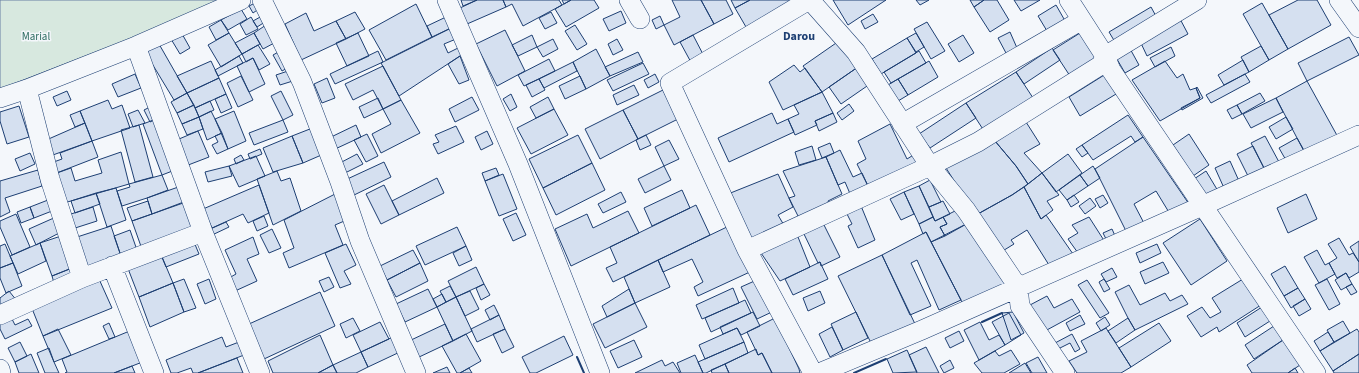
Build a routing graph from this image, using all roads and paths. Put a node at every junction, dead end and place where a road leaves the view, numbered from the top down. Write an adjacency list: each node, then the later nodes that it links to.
1 (242, 0): 12 (street)
2 (262, 0): 30 (street)
3 (447, 0): 31 (street)
4 (629, 0): 9 (street)
5 (810, 0): 16 (street); 21 (street)
6 (1069, 0): 10 (street)
7 (1197, 0): 13 (street)
8 (1339, 0): 11 (street)
9 (640, 19)
10 (1082, 20): 13 (street); 16 (street)
11 (1359, 28)
12 (136, 46): 14 (street); 20 (street)
13 (1105, 56): 18 (street); 19 (street)
14 (27, 89): 15 (street); 23 (street)
15 (0, 98)
16 (902, 124): 18 (street)
17 (1359, 135): 19 (street)
18 (930, 166): 21 (street); 24 (street)
19 (1202, 206): 24 (street); 35 (street)
20 (203, 232): 22 (street); 29 (street)
21 (747, 250): 32 (street)
22 (112, 266): 23 (street); 28 (street)
23 (82, 278): 25 (street)
24 (1018, 287): 33 (street); 34 (street)
25 (0, 315)
26 (0, 369): 27 (street)
27 (1, 373)
28 (154, 373)
29 (260, 373)
30 (416, 373)
31 (600, 373)
32 (813, 373)
33 (820, 373)
34 (1065, 373)
35 (1316, 373)

